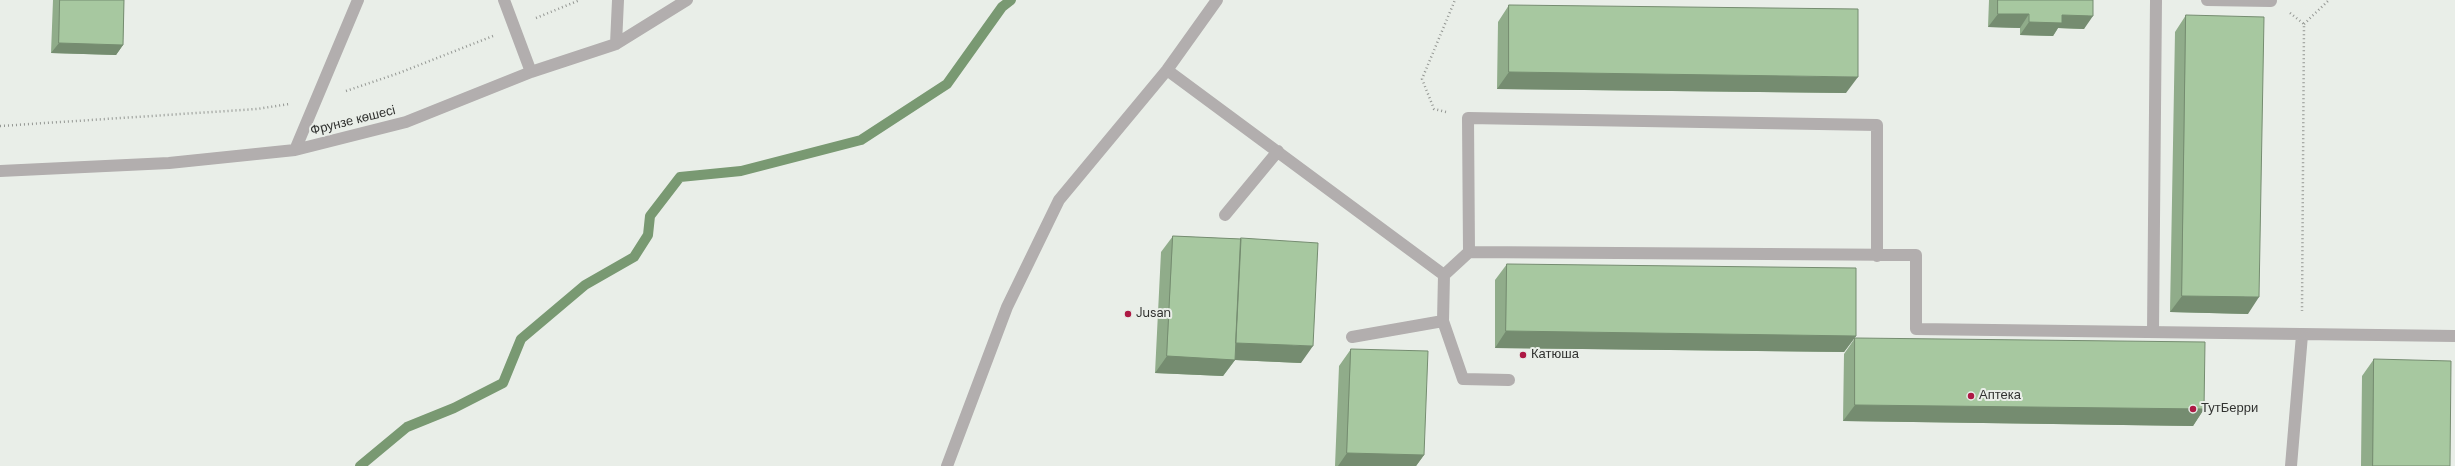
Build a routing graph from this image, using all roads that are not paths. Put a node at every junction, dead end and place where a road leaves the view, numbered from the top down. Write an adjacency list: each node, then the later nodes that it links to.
1 (358, 0): 13 (street)
2 (504, 0): 12 (street)
3 (618, 0): 10 (street)
4 (687, 0): 10 (street, Фрунзе көшесі)
5 (1218, 0): 11 (street)
6 (2156, 0): 21 (street)
7 (2207, 0): 8 (street)
8 (2212, 0): 9 (street)
9 (2271, 1)
10 (616, 44): 12 (street, Фрунзе көшесі)
11 (1167, 70): 14 (street); 26 (street)
12 (531, 72): 13 (street, Фрунзе көшесі)
13 (296, 150): 15 (street, Фрунзе көшесі)
14 (1278, 151): 16 (street); 19 (street)
15 (0, 171)
16 (1225, 215)
17 (1469, 252): 18 (street); 18 (street); 19 (street)
18 (1877, 256): 21 (street)
19 (1444, 275): 20 (street)
20 (1442, 321): 24 (street); 25 (street)
21 (2152, 332): 22 (street)
22 (2302, 335): 23 (street); 27 (street)
23 (2455, 336)
24 (1352, 337)
25 (1509, 380)
26 (947, 466)
27 (2291, 466)

